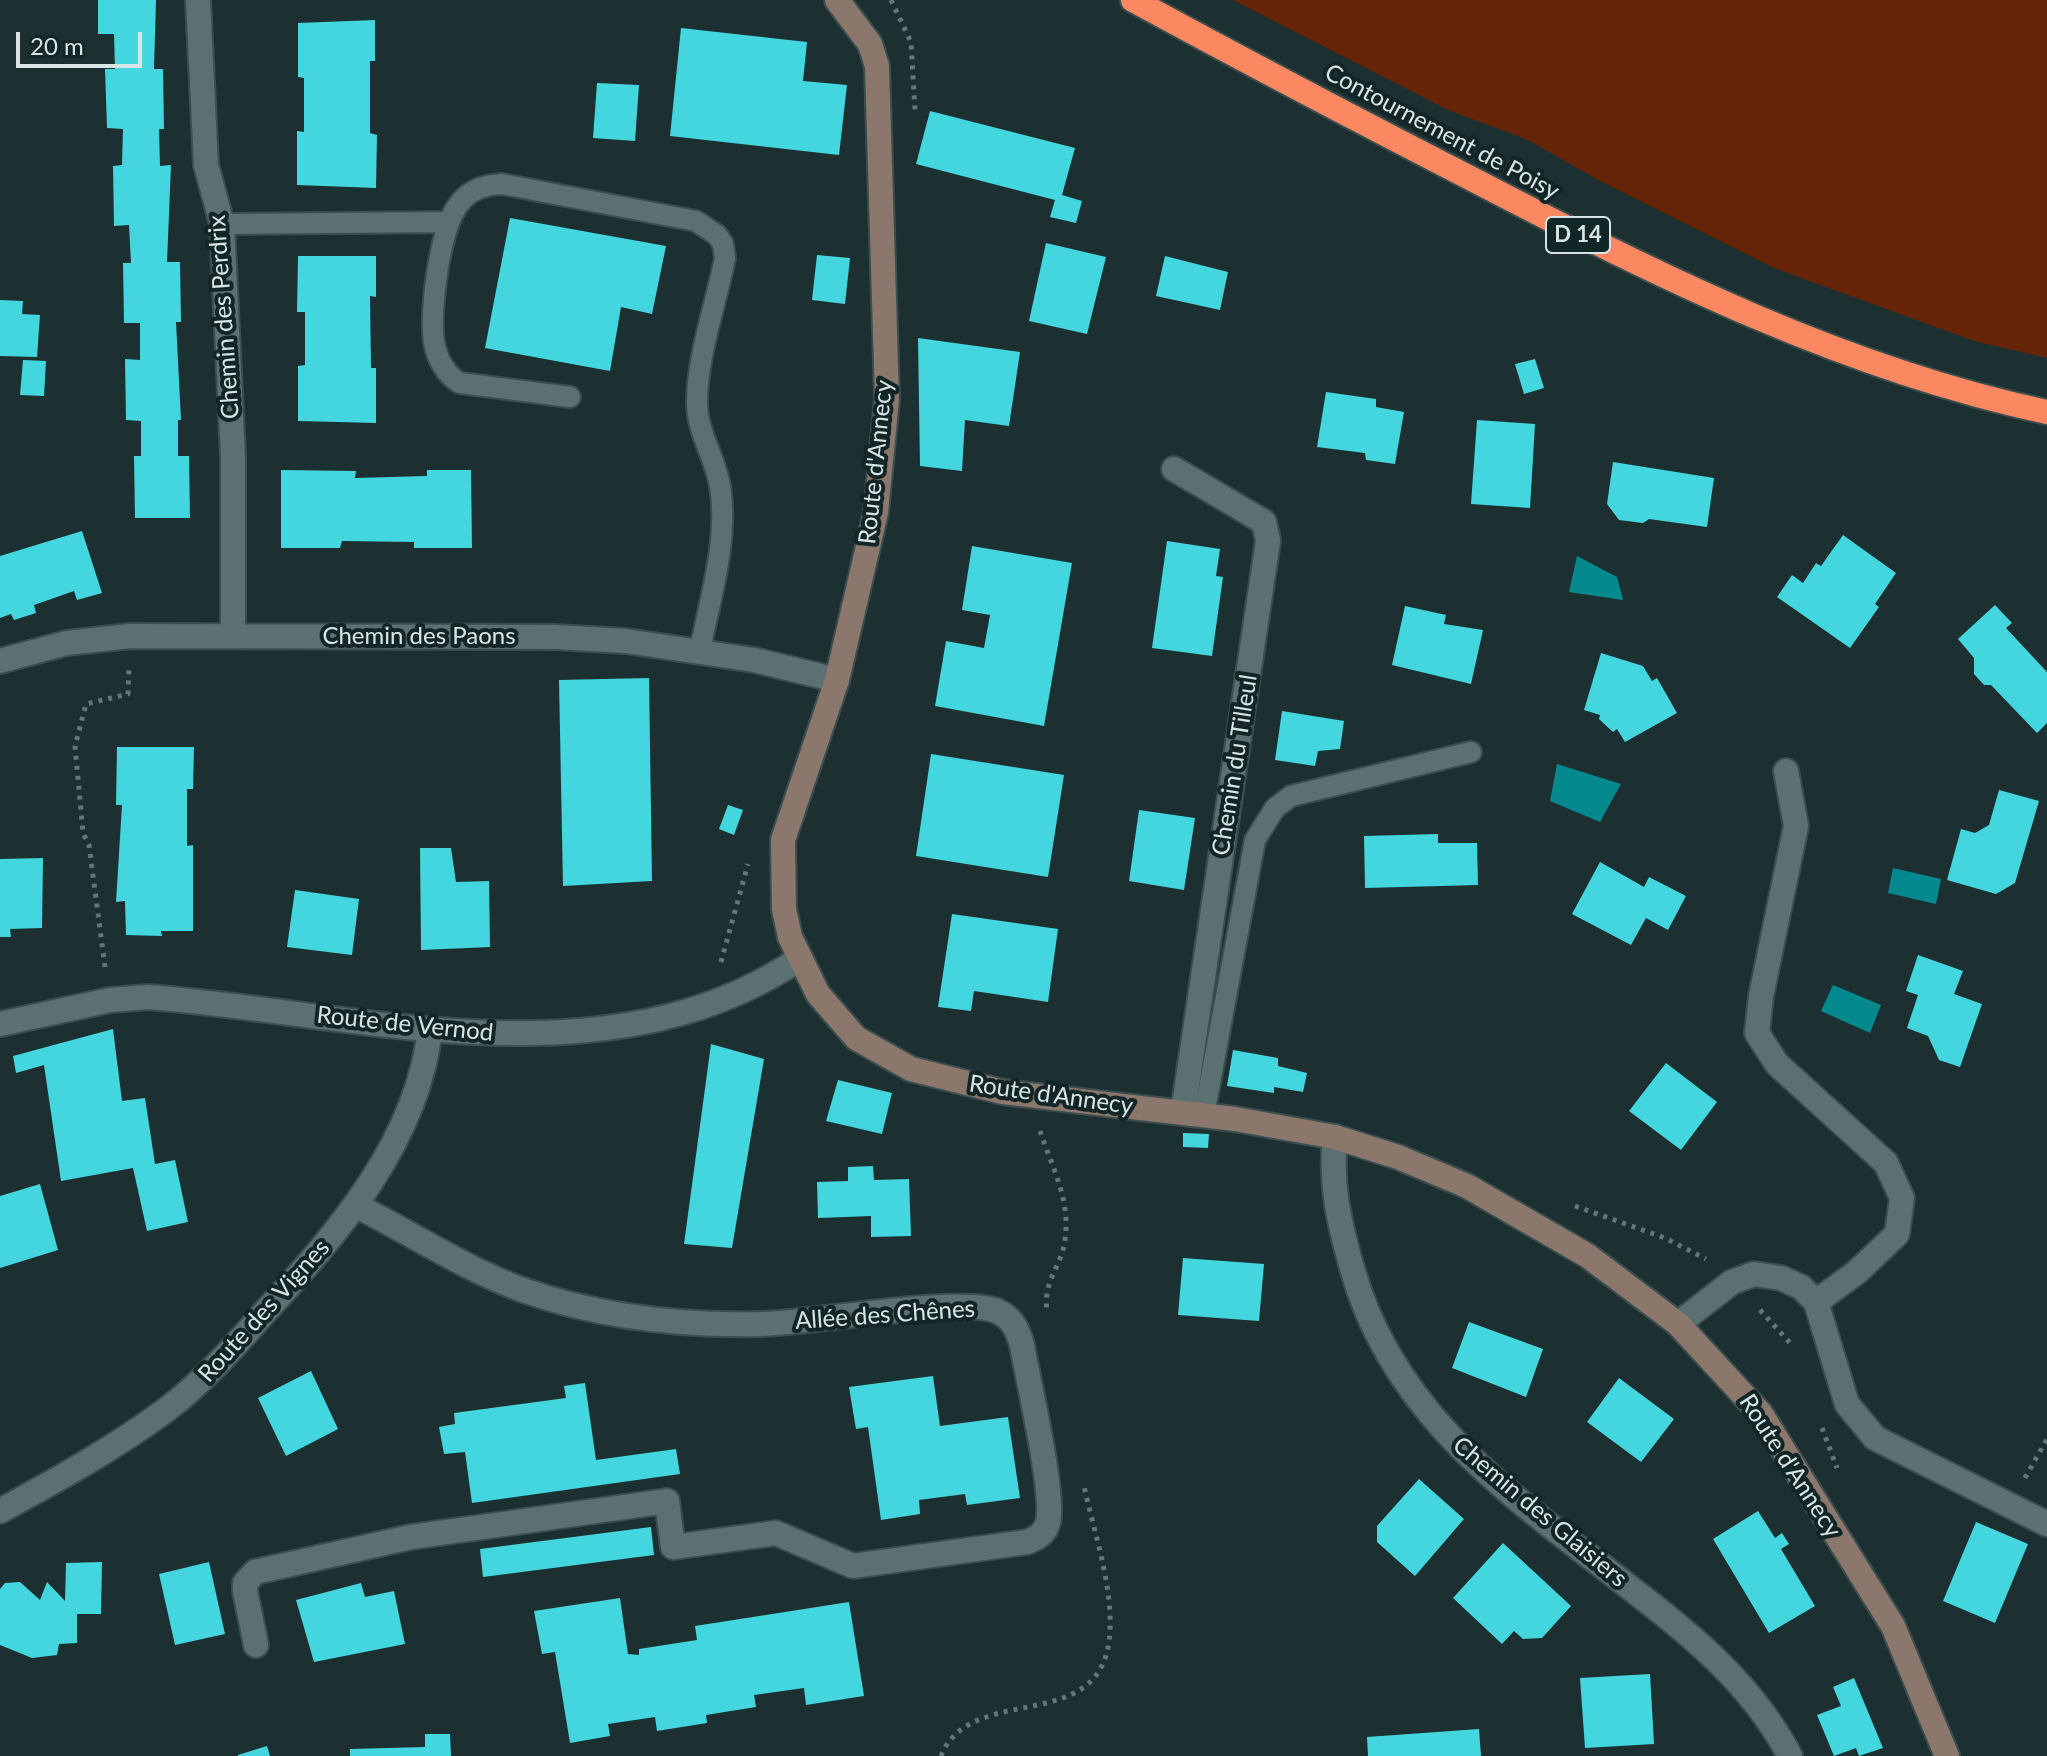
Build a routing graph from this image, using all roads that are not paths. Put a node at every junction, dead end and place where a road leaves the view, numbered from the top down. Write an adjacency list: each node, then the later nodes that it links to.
1 (198, 0): 5 (street, Chemin des Perdrix)
2 (837, 0): 12 (street, Route d'Annecy)
3 (1133, 0): 7 (highway, Contournement de Poisy / D 14)
4 (447, 222): 5 (lane); 6 (lane); 10 (lane)
5 (222, 224): 9 (street, Chemin des Perdrix)
6 (570, 397)
7 (2047, 412)
8 (1174, 469): 18 (street, Chemin du Tilleul)
9 (233, 635): 10 (street, Chemin des Paons); 11 (street, Chemin des Paons)
10 (700, 650): 12 (street, Chemin des Paons)
11 (0, 661)
12 (837, 680): 15 (street, Route d'Annecy)
13 (1471, 752): 18 (lane)
14 (1786, 771): 21 (street)
15 (799, 959): 17 (street, Route de Vernod); 18 (street, Route d'Annecy)
16 (0, 1024): 17 (street, Route de Vernod)
17 (430, 1029): 20 (street, Route des Vignes)
18 (1193, 1114): 19 (street, Route d'Annecy)
19 (1335, 1137): 22 (street, Route d'Annecy); 26 (street, Chemin des Glaisiers)
20 (355, 1205): 23 (street, Route des Vignes); 25 (street, Allée des Chênes)
21 (1816, 1302): 22 (street); 24 (street)
22 (1678, 1324): 27 (street, Route d'Annecy)
23 (0, 1511)
24 (2047, 1524)
25 (256, 1645)
26 (1790, 1756)
27 (1947, 1756)

